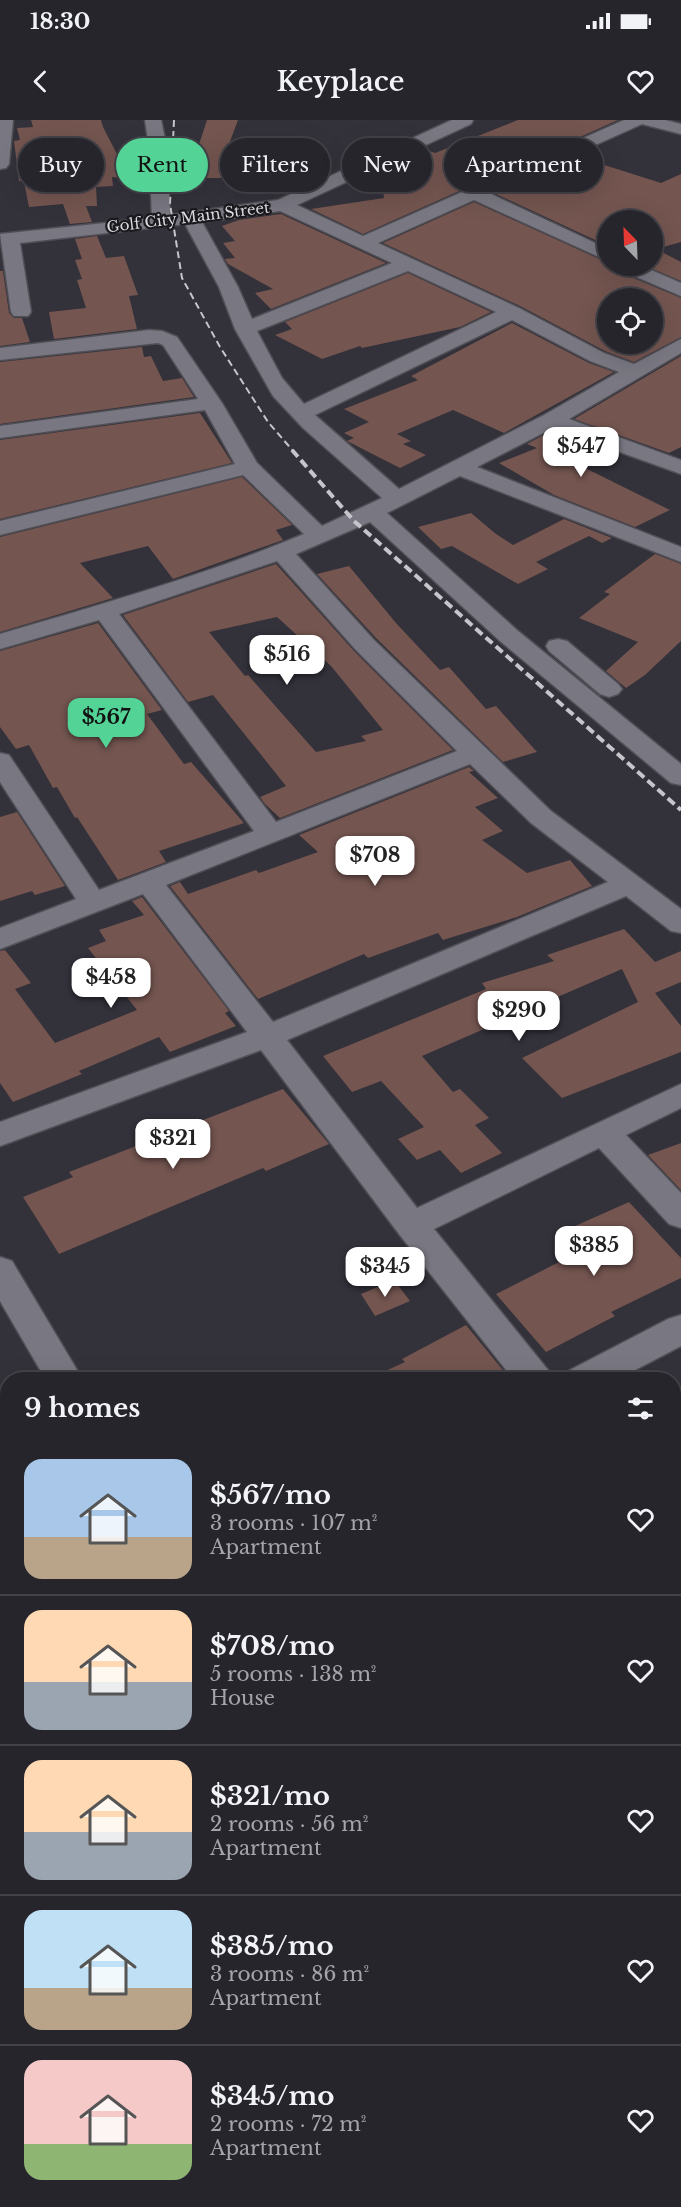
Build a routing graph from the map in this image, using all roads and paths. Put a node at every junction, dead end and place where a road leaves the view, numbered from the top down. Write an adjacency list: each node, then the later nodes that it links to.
1 (5, 120): 7 (street)
2 (153, 120): 11 (street)
3 (465, 120): 9 (street, Golf City Main Street)
4 (638, 120): 8 (street)
5 (644, 120): 6 (street)
6 (681, 129)
7 (0, 164)
8 (474, 193): 13 (street); 14 (street)
9 (282, 205): 10 (street, Golf City Main Street); 13 (street)
10 (190, 217): 11 (street, Golf City Main Street); 20 (street)
11 (161, 222): 12 (street, Golf City Main Street)
12 (5, 239): 18 (street)
13 (364, 242): 15 (street)
14 (597, 251)
15 (410, 263): 19 (street); 20 (street)
16 (650, 276): 17 (street)
17 (681, 290)
18 (21, 312)
19 (512, 312): 23 (street); 25 (street)
20 (245, 329): 25 (street)
21 (680, 347): 23 (street)
22 (0, 354): 24 (street)
23 (634, 371): 26 (street)
24 (211, 403): 27 (street); 28 (street)
25 (301, 412): 31 (street)
26 (552, 420): 29 (street); 30 (street)
27 (0, 432)
28 (248, 467): 33 (street); 34 (street)
29 (458, 467): 31 (street); 36 (street)
30 (681, 467)
31 (397, 500): 32 (street)
32 (373, 513): 34 (street); 43 (street)
33 (0, 528)
34 (319, 536): 35 (street)
35 (281, 552): 37 (street); 41 (street)
36 (681, 555)
37 (104, 611): 38 (street); 44 (street)
38 (0, 642)
39 (558, 646): 40 (street)
40 (681, 750)
41 (474, 753): 44 (street); 46 (street)
42 (0, 761): 47 (street)
43 (681, 777)
44 (271, 834): 45 (street)
45 (148, 881): 47 (street); 50 (street)
46 (627, 885): 48 (street); 50 (street)
47 (92, 902): 49 (street)
48 (681, 924)
49 (0, 939)
50 (268, 1036): 53 (street); 55 (street)
51 (681, 1095): 52 (street)
52 (604, 1133): 54 (street); 55 (street)
53 (0, 1134)
54 (681, 1215)
55 (411, 1225): 59 (street)
56 (0, 1270): 58 (street)
57 (681, 1329): 60 (street)
58 (60, 1372)
59 (529, 1372)
60 (598, 1372)

